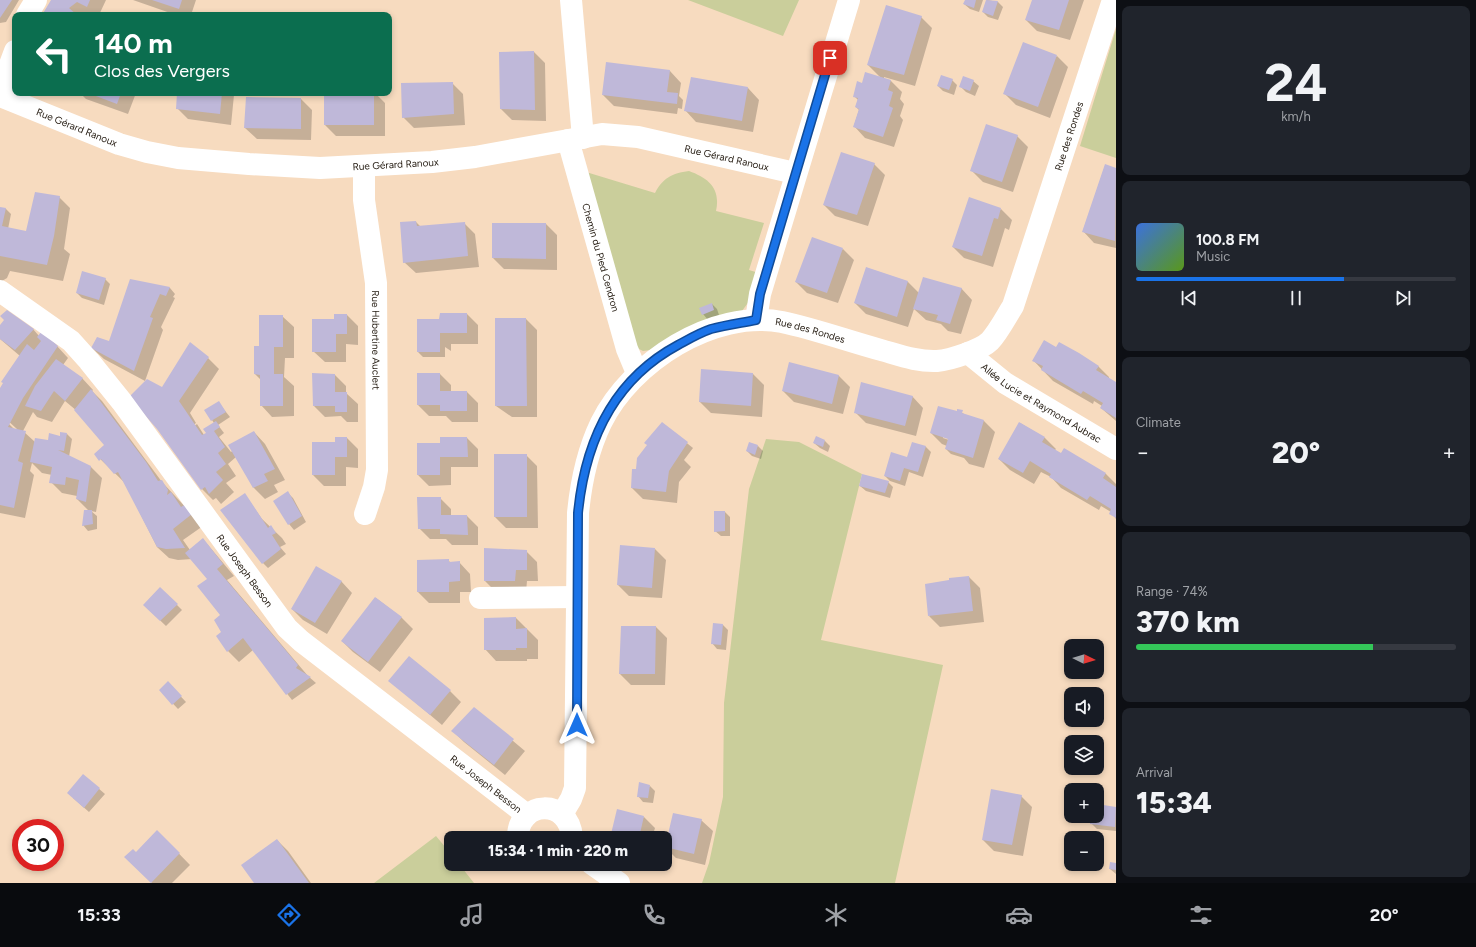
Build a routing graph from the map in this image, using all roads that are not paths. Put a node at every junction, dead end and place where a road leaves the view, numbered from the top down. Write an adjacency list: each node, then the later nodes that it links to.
1 (36, 0): 5 (street)
2 (849, 0): 11 (street)
3 (1113, 0): 14 (street, Rue des Rondes)
4 (572, 3): 9 (street, Chemin du Pied Cendron)
5 (29, 12)
6 (12, 59): 7 (street)
7 (0, 91)
8 (0, 96): 10 (street, Rue Gérard Ranoux)
9 (576, 139): 10 (street, Rue Gérard Ranoux); 11 (street, Rue Gérard Ranoux); 15 (street, Chemin du Pied Cendron)
10 (364, 166): 17 (street, Rue Hubertine Auclert)
11 (795, 173): 13 (street)
12 (0, 291): 21 (street, Rue Joseph Besson)
13 (756, 320): 14 (street, Rue des Rondes); 15 (street, Rue des Rondes)
14 (968, 353): 16 (street, Allée Lucie et Raymond Aubrac)
15 (637, 373): 18 (street, Rue des Rondes)
16 (1116, 449)
17 (365, 514)
18 (577, 597): 19 (street); 20 (street, Rue des Rondes)
19 (480, 598)
20 (562, 814): 21 (street); 23 (street)
21 (527, 815): 22 (street)
22 (519, 831)
23 (572, 831)
24 (602, 871): 25 (street)
25 (618, 883)

